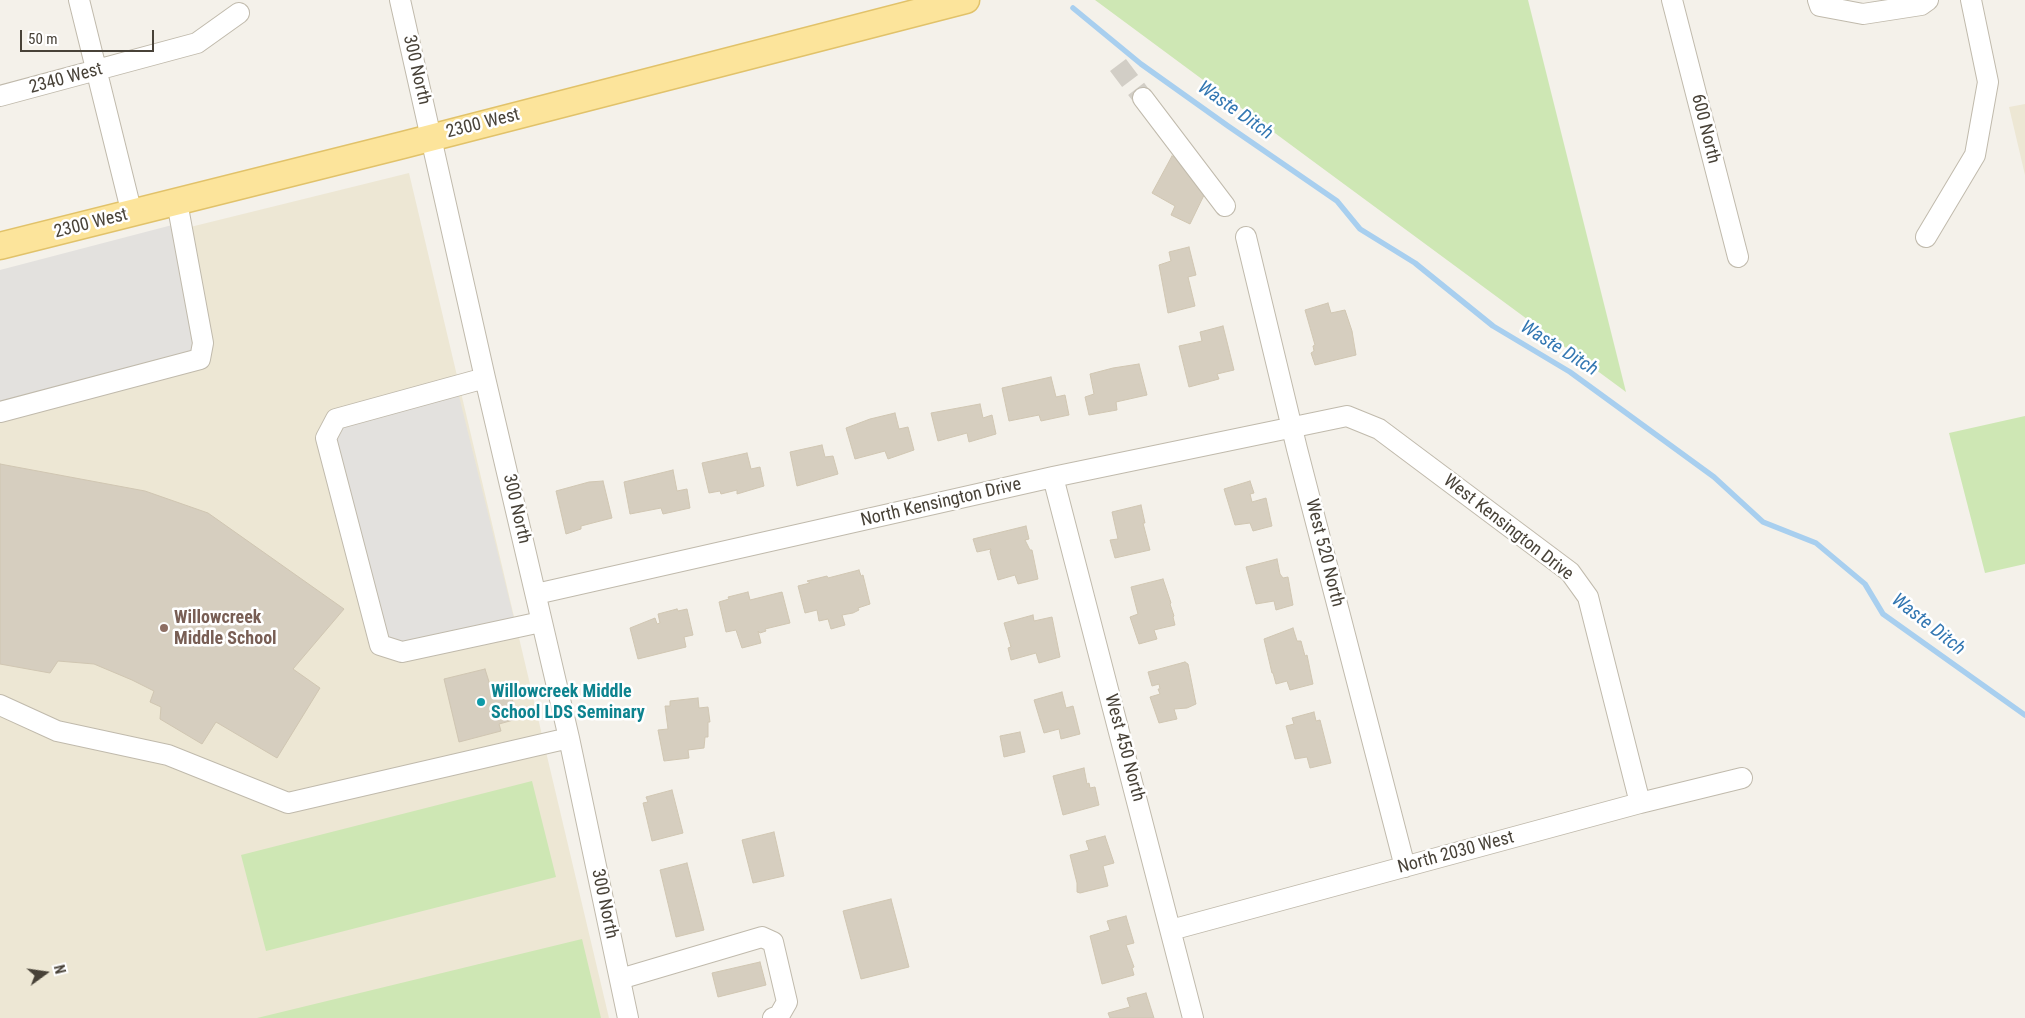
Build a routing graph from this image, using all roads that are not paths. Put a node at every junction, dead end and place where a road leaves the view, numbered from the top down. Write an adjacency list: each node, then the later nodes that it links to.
1 (79, 0): 9 (street)
2 (400, 0): 12 (street, 300 North)
3 (966, 0): 12 (main road, 2300 West)
4 (1672, 0): 19 (street, 600 North)
5 (1818, 0): 6 (street)
6 (1928, 0)
7 (1972, 0): 17 (street)
8 (239, 13): 9 (street, 2340 West)
9 (96, 71): 10 (street, 2340 West); 15 (street)
10 (0, 96)
11 (1143, 98): 14 (street)
12 (432, 137): 13 (main road, 2300 West); 20 (street, 300 North)
13 (177, 202): 15 (main road, 2300 West); 21 (street)
14 (1225, 206)
15 (132, 214): 18 (main road, 2300 West)
16 (1246, 237): 23 (street, West 520 North)
17 (1926, 237)
18 (0, 246)
19 (1738, 257)
20 (485, 378): 25 (street, 300 North); 26 (street)
21 (0, 412)
22 (1347, 416): 23 (street, North Kensington Drive); 30 (street, West Kensington Drive)
23 (1292, 426): 24 (street, North Kensington Drive); 31 (street, West 520 North)
24 (1053, 477): 25 (street, North Kensington Drive); 32 (street, West 450 North)
25 (536, 594): 26 (street, 300 North)
26 (541, 622): 28 (street, 300 North)
27 (0, 705): 28 (street)
28 (569, 738): 33 (street, 300 North)
29 (1742, 778): 30 (street, North 2030 West)
30 (1640, 803): 31 (street, North 2030 West)
31 (1405, 867): 32 (street, North 2030 West)
32 (1171, 930): 36 (street, West 450 North)
33 (620, 979): 34 (street, 300 North); 35 (street)
34 (628, 1018)
35 (773, 1018)
36 (1193, 1018)

